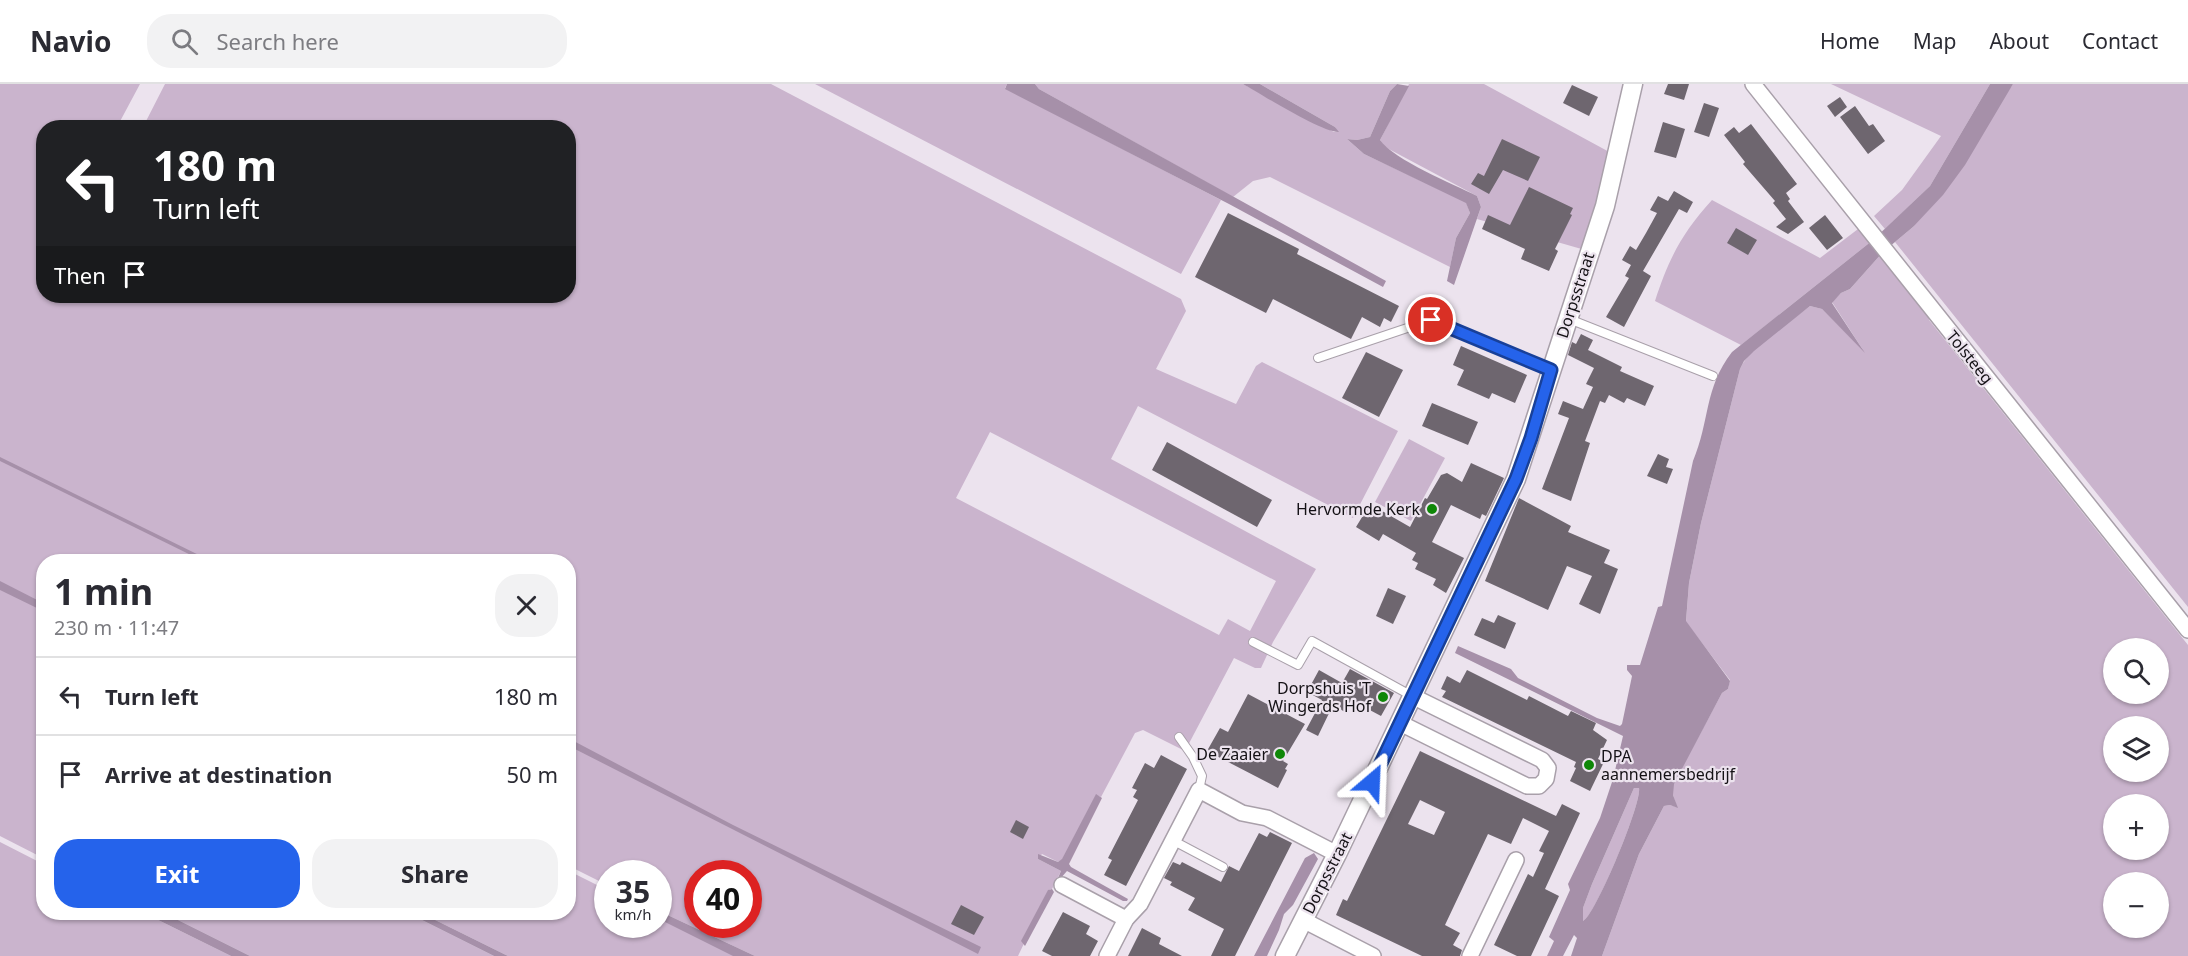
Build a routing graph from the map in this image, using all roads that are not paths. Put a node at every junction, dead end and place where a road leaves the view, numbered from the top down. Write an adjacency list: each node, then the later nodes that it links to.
1 (1633, 84): 3 (street, Dorpsstraat)
2 (1753, 84): 7 (street, Tolsteeg)
3 (1567, 318): 5 (street, Dorpsstraat); 6 (lane)
4 (1318, 358): 5 (lane)
5 (1551, 370): 9 (street, Dorpsstraat)
6 (1713, 376)
7 (2188, 630)
8 (1253, 642): 9 (lane)
9 (1412, 696): 10 (street, Dorpsstraat); 10 (street)
10 (1400, 723): 14 (street, Dorpsstraat)
11 (1179, 737): 12 (lane)
12 (1199, 790): 13 (street); 14 (street)
13 (1172, 840): 16 (lane); 18 (street)
14 (1337, 854): 19 (street, Dorpsstraat)
15 (1516, 860): 23 (street)
16 (1223, 867)
17 (1062, 885): 18 (street)
18 (1126, 919): 20 (street)
19 (1303, 920): 21 (street, Dorpsstraat); 22 (street)
20 (1107, 956)
21 (1284, 956)
22 (1373, 956)
23 (1470, 956)

